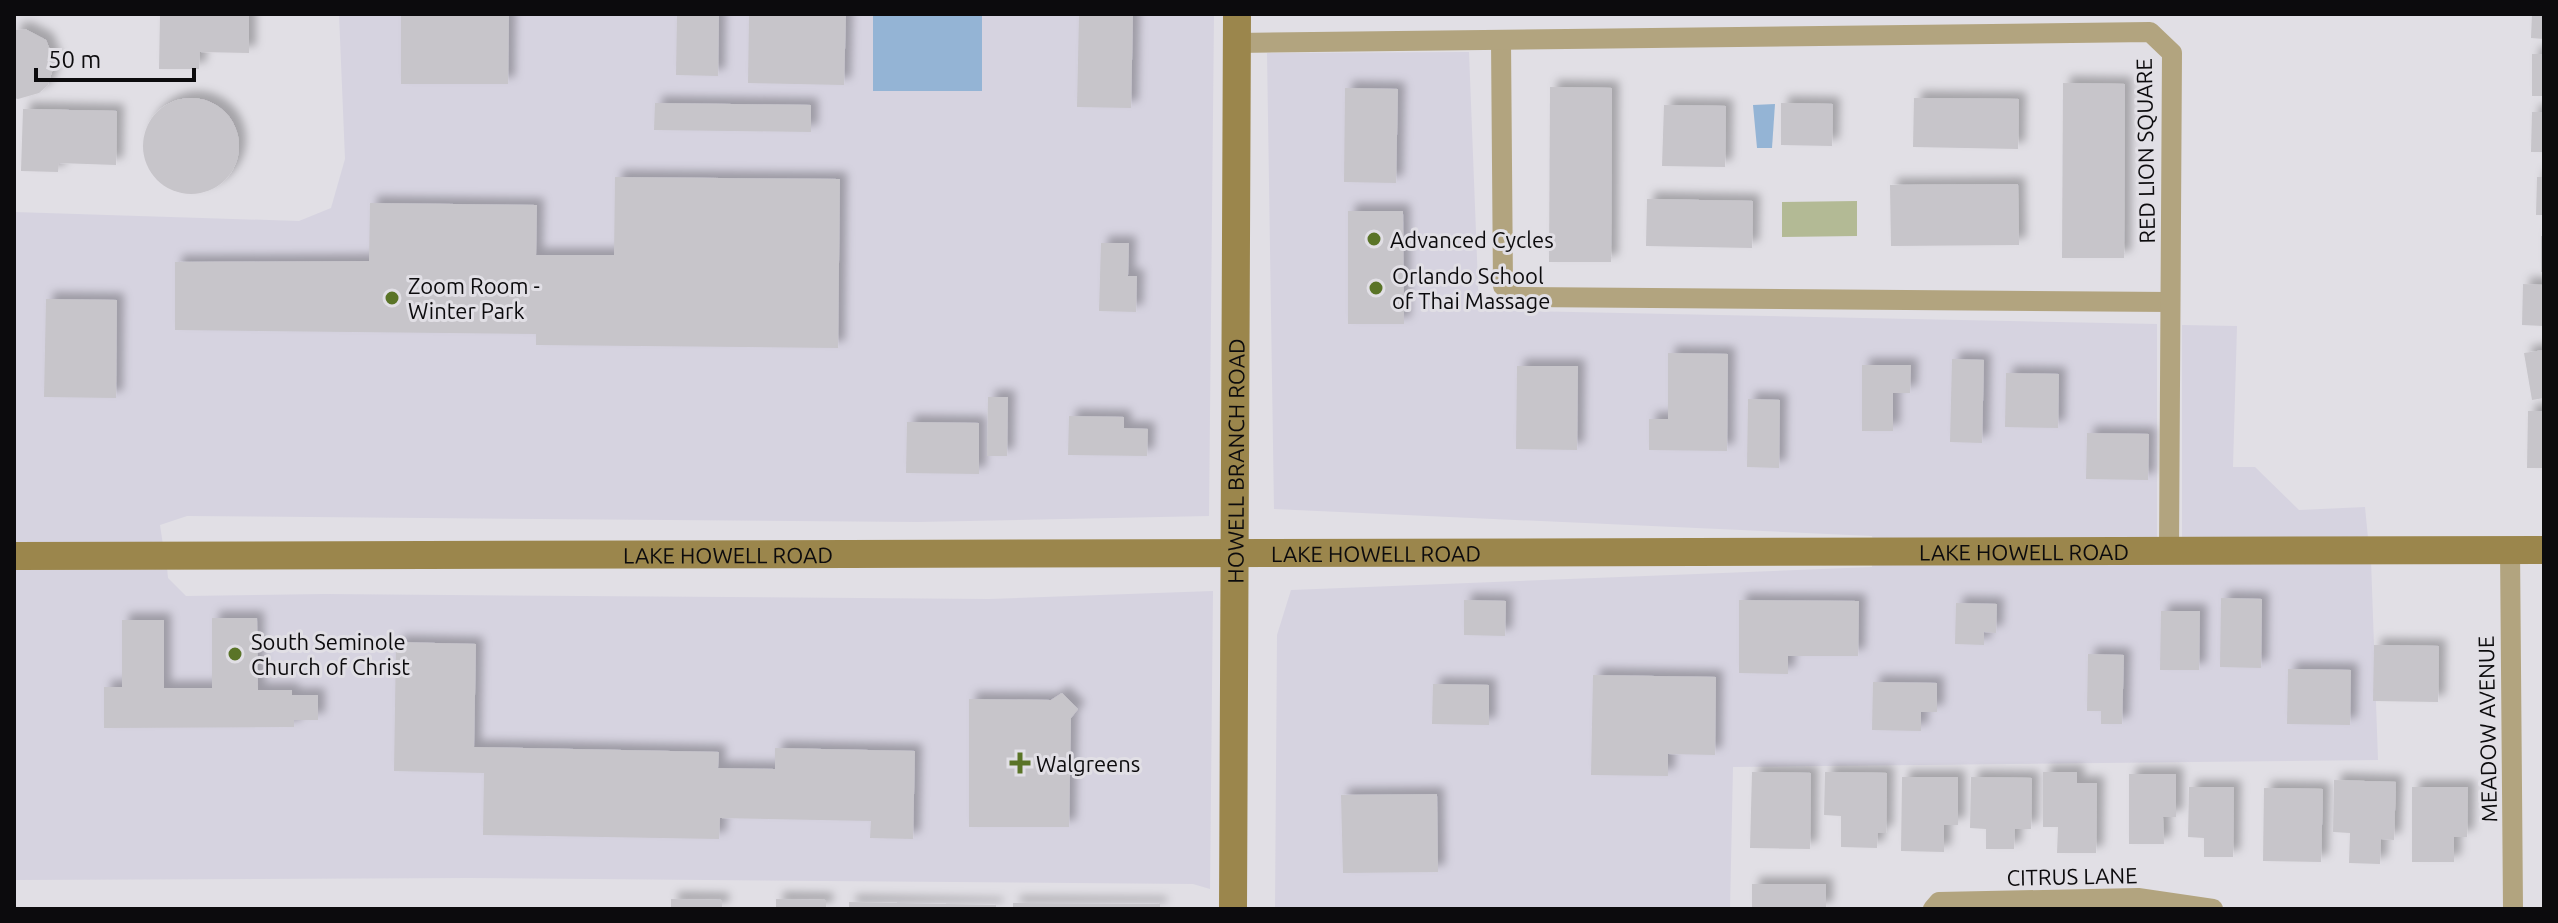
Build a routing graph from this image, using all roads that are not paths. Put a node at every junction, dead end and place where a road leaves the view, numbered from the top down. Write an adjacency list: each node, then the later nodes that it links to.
1 (1237, 14): 3 (street, HOWELL BRANCH ROAD)
2 (1501, 41): 3 (street, RED LION SQUARE); 4 (street); 4 (street, RED LION SQUARE)
3 (1236, 43): 8 (street, HOWELL BRANCH ROAD)
4 (2170, 302): 7 (street, RED LION SQUARE)
5 (2510, 548): 6 (street, LAKE HOWELL ROAD); 7 (street, LAKE HOWELL ROAD); 13 (street, MEADOW AVENUE)
6 (2544, 550)
7 (2169, 551): 8 (street, LAKE HOWELL ROAD)
8 (1237, 552): 9 (street, LAKE HOWELL ROAD); 10 (street, HOWELL BRANCH ROAD)
9 (14, 556)
10 (1233, 909)
11 (1933, 909): 12 (street, CITRUS LANE)
12 (2213, 909)
13 (2513, 909)

